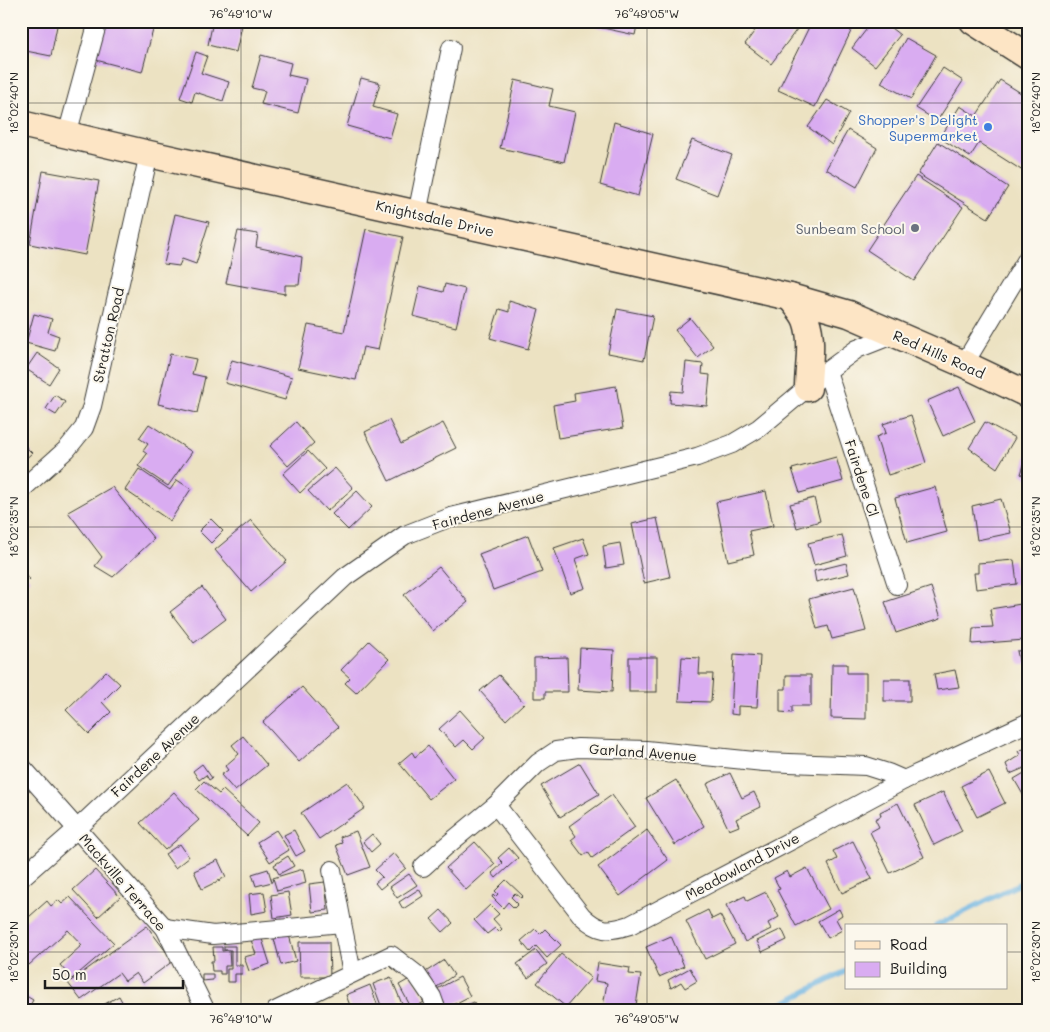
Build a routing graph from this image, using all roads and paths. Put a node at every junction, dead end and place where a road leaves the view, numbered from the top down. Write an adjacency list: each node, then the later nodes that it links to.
1 (98, 21): 6 (street)
2 (972, 21): 4 (main road)
3 (452, 48): 8 (street)
4 (1029, 57)
5 (21, 124): 6 (main road, Knightsdale Drive)
6 (67, 135): 7 (main road, Knightsdale Drive)
7 (149, 154): 8 (main road, Knightsdale Drive); 17 (street, Stratton Road)
8 (417, 214): 10 (main road, Knightsdale Drive)
9 (1029, 256): 13 (street)
10 (790, 297): 11 (main road, Knightsdale Drive); 15 (main road)
11 (849, 314): 12 (main road, Red Hills Road)
12 (895, 334): 13 (main road, Red Hills Road); 14 (street, Fairdene Avenue)
13 (964, 364): 16 (main road, Red Hills Road)
14 (827, 371): 15 (street, Fairdene Avenue); 18 (street, Fairdene Cl)
15 (808, 388): 23 (street, Fairdene Avenue)
16 (1029, 395)
17 (21, 490)
18 (897, 585)
19 (1029, 722): 21 (street, Meadowland Drive)
20 (21, 766): 23 (street, Mackville Terrace)
21 (904, 780): 22 (street, Garland Avenue); 22 (street, Meadowland Drive)
22 (496, 805): 24 (street, Garland Avenue)
23 (77, 829): 26 (street, Fairdene Avenue); 28 (street, Mackville Terrace)
24 (423, 868)
25 (332, 870): 27 (street)
26 (21, 878)
27 (342, 923): 28 (street); 29 (street)
28 (165, 928): 30 (street, Mackville Terrace)
29 (352, 973): 31 (street); 32 (street)
30 (206, 1011)
31 (275, 1011)
32 (437, 1011)

